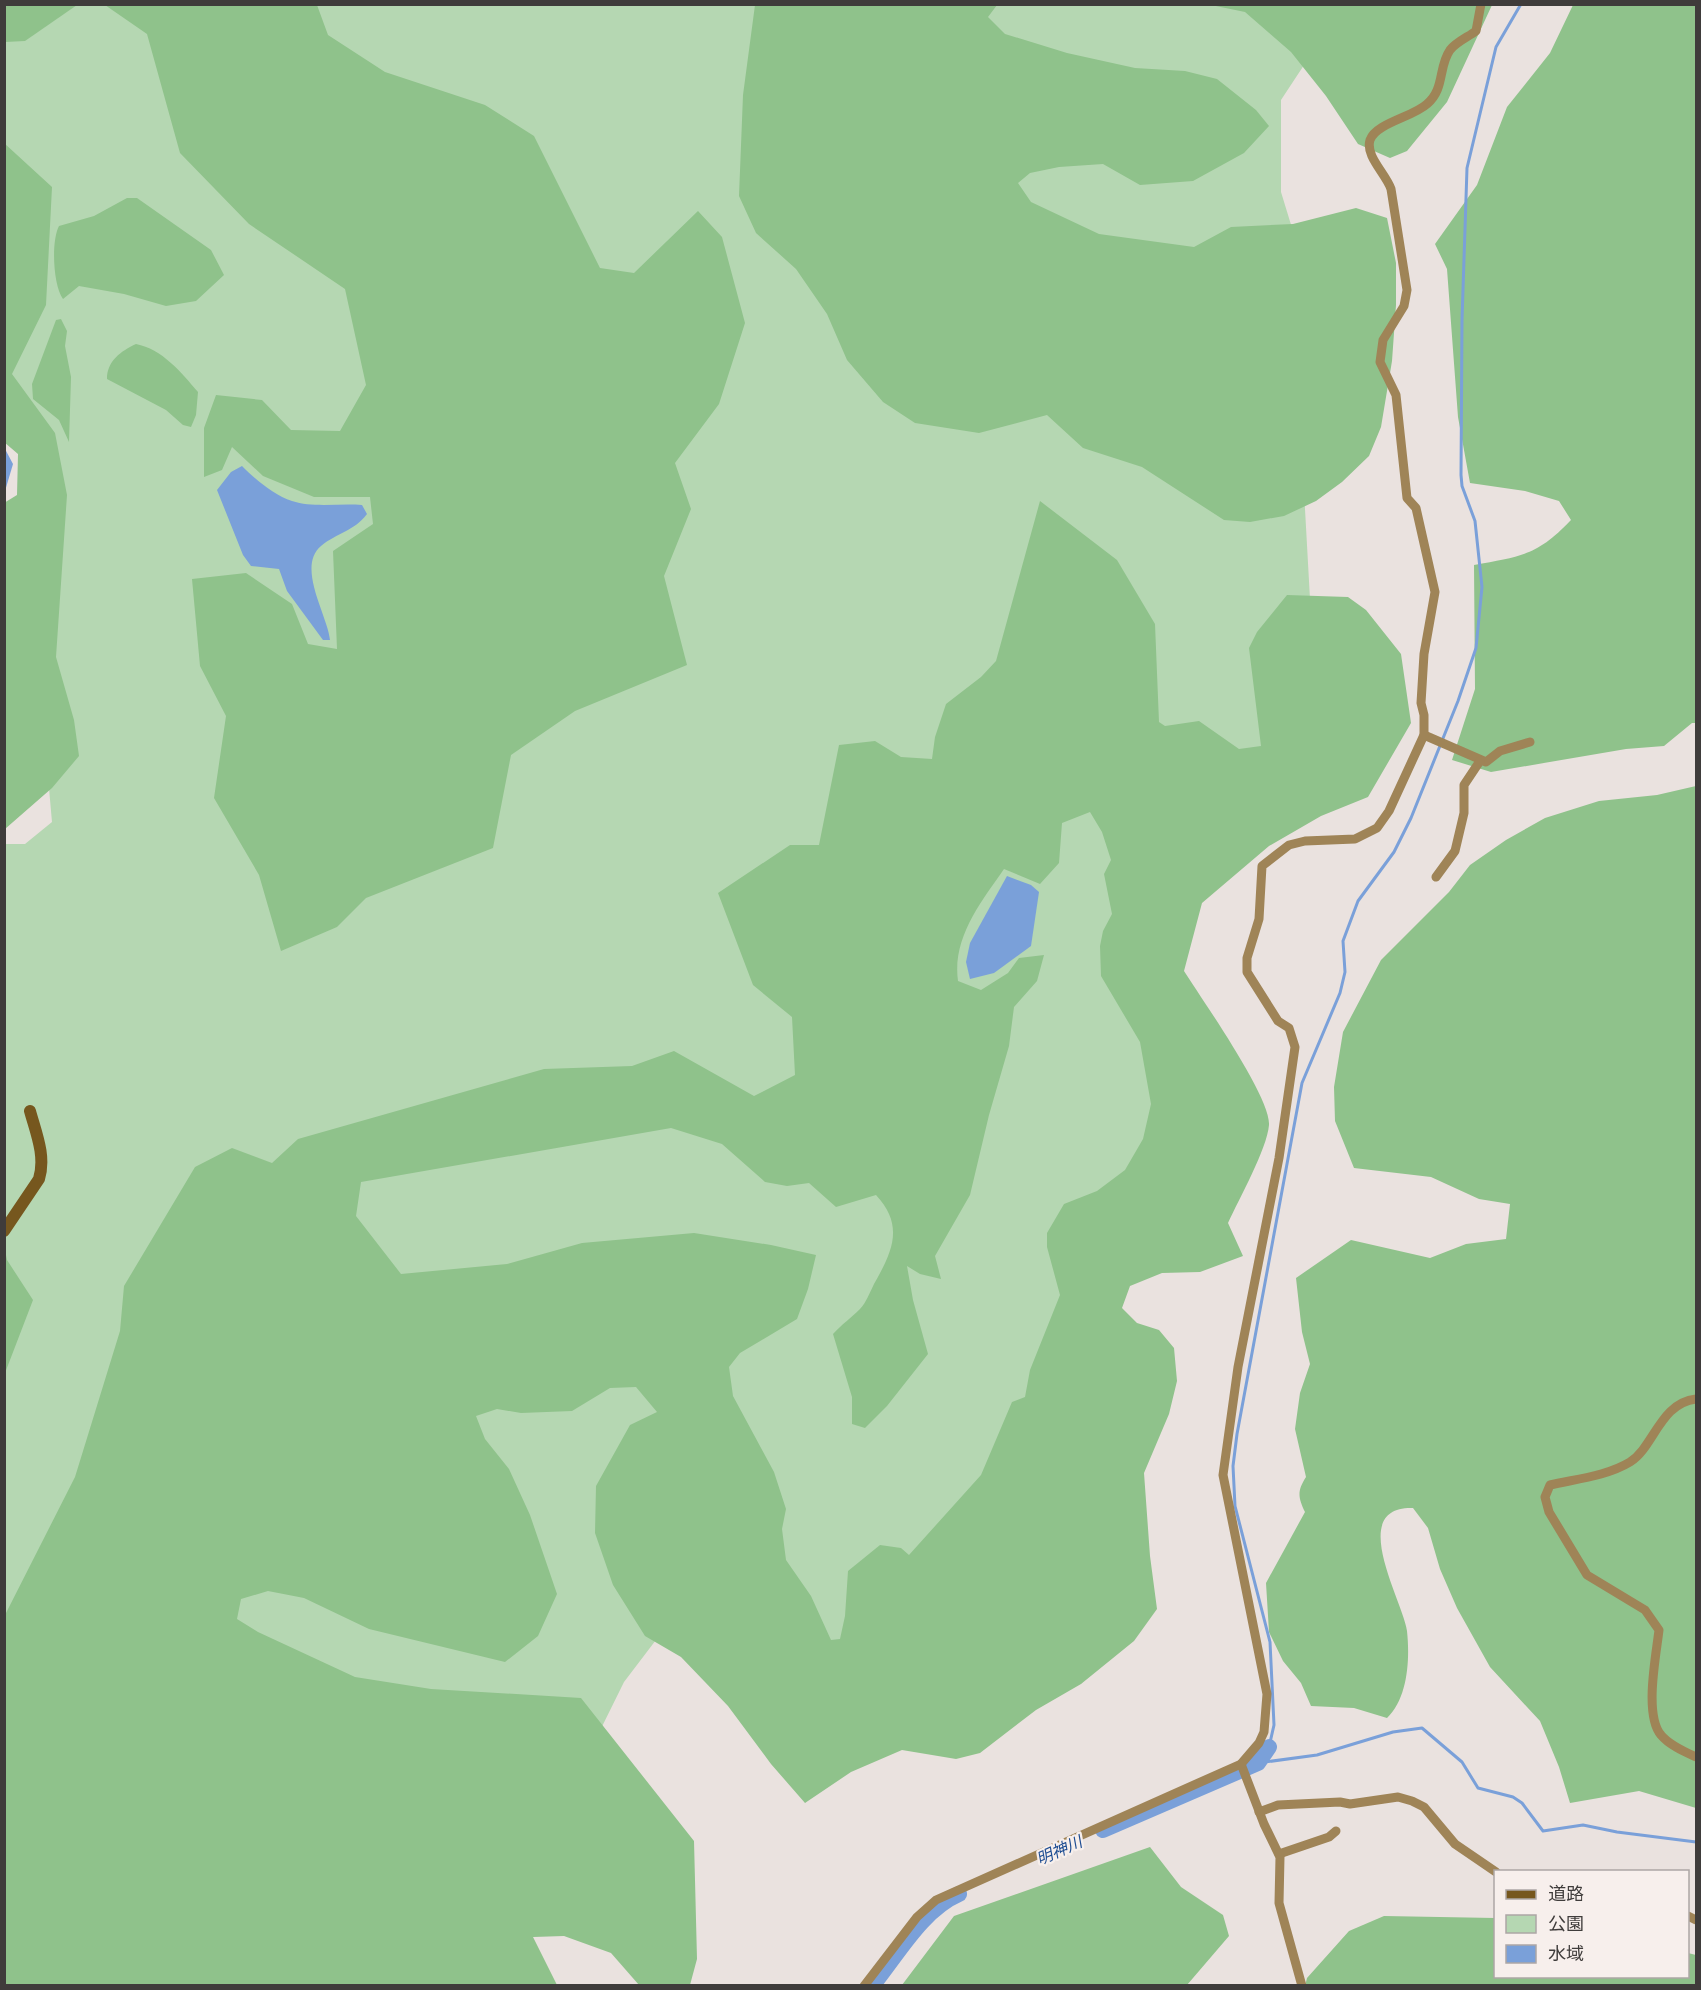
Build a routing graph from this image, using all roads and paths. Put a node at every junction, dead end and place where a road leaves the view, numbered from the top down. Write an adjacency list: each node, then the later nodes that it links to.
1 (1481, 4): 2 (street)
2 (1424, 735): 4 (street); 10 (street)
3 (1530, 742): 4 (street)
4 (1480, 761): 5 (street)
5 (1436, 877)
6 (30, 1111): 7 (street)
7 (4, 1230)
8 (1696, 1399): 9 (street)
9 (1696, 1757)
10 (1241, 1764): 11 (street); 15 (street)
11 (1259, 1812): 13 (street); 14 (street)
12 (1336, 1831): 13 (street)
13 (1278, 1854): 16 (street)
14 (1494, 1871)
15 (864, 1986)
16 (1302, 1986)

